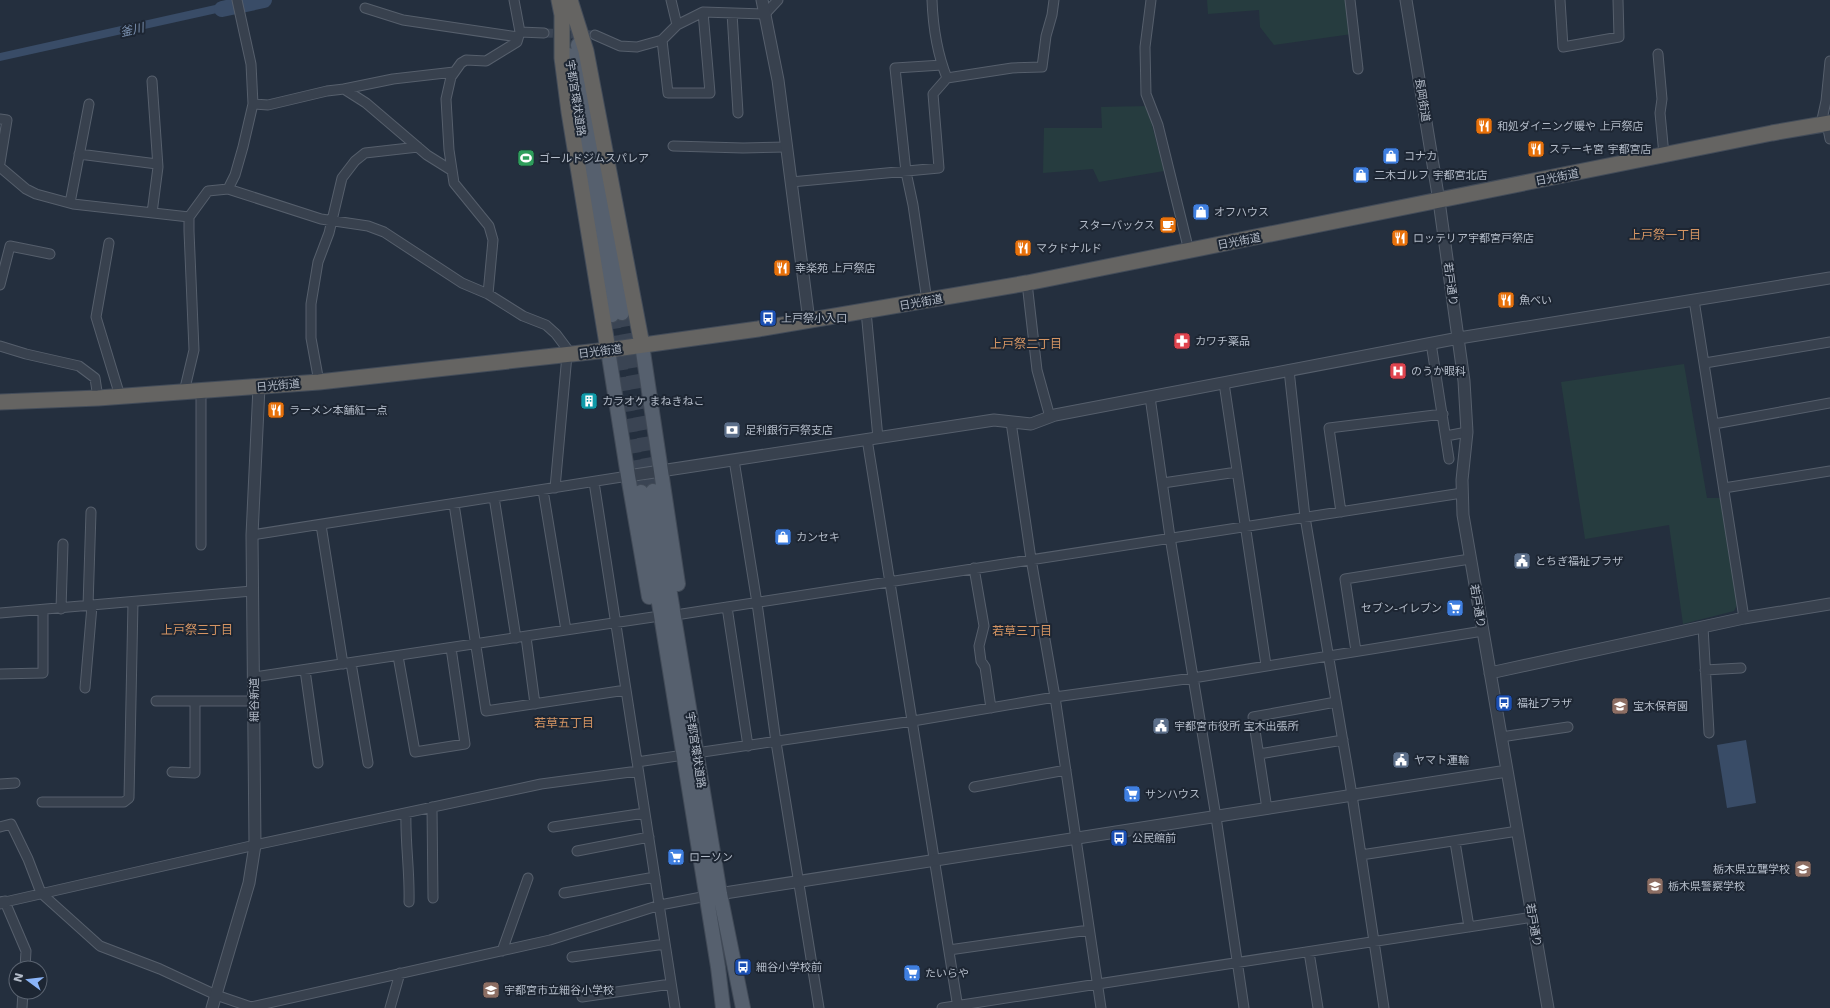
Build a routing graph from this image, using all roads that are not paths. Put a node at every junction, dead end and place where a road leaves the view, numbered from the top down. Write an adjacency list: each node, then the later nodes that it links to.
1 (237, 0): 33 (street)
2 (514, 0): 21 (street)
3 (559, 0): 15 (highway, 宇都宮環状道路)
4 (671, 0): 19 (street)
5 (762, 0): 18 (street)
6 (778, 0): 18 (street)
7 (932, 0): 26 (street)
8 (1054, 0): 29 (street)
9 (1151, 0): 58 (street)
10 (1350, 0): 27 (street)
11 (1406, 0): 50 (street, 長岡街道)
12 (1560, 0): 13 (street)
13 (1618, 0)
14 (365, 8): 21 (street)
15 (568, 8): 67 (main road, 宇都宮環状道路); 72 (highway); 74 (highway)
16 (703, 12): 17 (street); 19 (street); 23 (street)
17 (732, 13): 18 (street); 34 (street)
18 (765, 14): 40 (street)
19 (677, 25): 23 (street)
20 (544, 33): 21 (street)
21 (519, 35): 28 (street)
22 (595, 35): 23 (street)
23 (662, 40)
24 (1658, 54): 42 (street)
25 (1830, 61): 36 (street)
26 (942, 65): 29 (street); 47 (street)
27 (1358, 69)
28 (454, 72): 31 (street); 46 (street)
29 (947, 78): 47 (street)
30 (152, 82): 44 (street)
31 (344, 89): 33 (street); 39 (street)
32 (89, 104): 41 (street)
33 (253, 104): 49 (street)
34 (738, 113)
35 (0, 119): 43 (street)
36 (1826, 124): 37 (street); 42 (highway, 日光街道)
37 (1830, 139)
38 (673, 146): 40 (street)
39 (418, 147): 46 (street); 54 (street)
40 (786, 147): 48 (street)
41 (79, 154): 44 (street); 51 (street)
42 (1664, 155): 50 (highway, 日光街道)
43 (0, 163)
44 (157, 164): 52 (street)
45 (0, 168): 51 (street)
46 (451, 170): 63 (street)
47 (906, 172): 48 (street); 65 (street)
48 (791, 182): 68 (street)
49 (228, 189): 53 (street); 54 (street)
50 (1439, 201): 58 (highway, 日光街道); 69 (street, 若戸通り)
51 (70, 203): 52 (street)
52 (152, 213): 53 (street)
53 (189, 217): 82 (street)
54 (332, 220): 63 (street); 78 (street)
55 (109, 243): 83 (street)
56 (0, 244): 57 (street)
57 (10, 246): 59 (street); 62 (street)
58 (1189, 251): 61 (highway, 日光街道)
59 (50, 254)
60 (1830, 278): 64 (street)
61 (1027, 282): 65 (highway, 日光街道); 89 (street)
62 (0, 285)
63 (488, 294): 75 (street)
64 (1694, 300): 69 (street); 76 (street)
65 (927, 301): 66 (highway, 日光街道)
66 (866, 311): 68 (highway, 日光街道); 94 (street)
67 (617, 314)
68 (809, 321): 72 (highway, 日光街道)
69 (1459, 338): 71 (street); 92 (street, 若戸通り)
70 (1830, 342): 76 (street)
71 (1431, 343): 77 (street); 88 (street)
72 (642, 345): 74 (highway, 日光街道); 97 (main road)
73 (0, 346): 85 (street)
74 (608, 350): 75 (highway, 日光街道); 100 (main road)
75 (569, 354): 78 (highway, 日光街道); 103 (street)
76 (1705, 363): 91 (street)
77 (1288, 370): 79 (street); 111 (street)
78 (319, 382): 80 (highway, 日光街道)
79 (1224, 383): 84 (street); 99 (street)
80 (259, 387): 81 (highway, 日光街道); 114 (street, 細谷新道)
81 (201, 391): 82 (highway, 日光街道); 117 (street)
82 (184, 392): 83 (highway, 日光街道)
83 (120, 396): 85 (highway, 日光街道)
84 (1150, 397): 89 (street); 102 (street)
85 (98, 398): 86 (highway, 日光街道)
86 (0, 402)
87 (1830, 403): 91 (street)
88 (1442, 414): 93 (street); 110 (street)
89 (1050, 417): 90 (street)
90 (1011, 422): 94 (street); 118 (street)
91 (1714, 424): 104 (street)
92 (1467, 432): 93 (street); 106 (street, 若戸通り)
93 (1446, 436): 95 (street)
94 (873, 439): 96 (street); 121 (street)
95 (1449, 459)
96 (734, 460): 97 (street); 124 (street)
97 (661, 471): 100 (street); 131 (main road)
98 (1830, 471): 104 (street)
99 (1237, 472): 102 (street); 113 (street)
100 (628, 476): 101 (street); 132 (main road)
101 (594, 482): 103 (street); 134 (street)
102 (1163, 483): 115 (street)
103 (555, 488): 105 (street)
104 (1724, 488): 133 (street)
105 (542, 490): 107 (street); 136 (street)
106 (1462, 494): 110 (street); 119 (street, 若戸通り)
107 (494, 497): 108 (street); 139 (street)
108 (454, 504): 112 (street); 140 (street)
109 (91, 512): 126 (street)
110 (1340, 512): 111 (street)
111 (1305, 517): 113 (street); 143 (street)
112 (321, 525): 114 (street); 146 (street)
113 (1245, 526): 115 (street); 147 (street)
114 (252, 535): 122 (street, 細谷新道)
115 (1170, 538): 118 (street); 155 (street)
116 (63, 544): 128 (street)
117 (201, 546)
118 (1031, 559): 120 (street); 158 (street)
119 (1470, 559): 137 (street, 若戸通り); 142 (street)
120 (974, 568): 121 (street); 164 (street)
121 (891, 582): 124 (street); 165 (street)
122 (252, 592): 123 (street); 153 (street, 細谷新道)
123 (133, 602): 126 (street); 184 (street)
124 (757, 602): 127 (street); 170 (street)
125 (1830, 604): 133 (street)
126 (90, 606): 128 (street); 156 (street)
127 (727, 607): 131 (street); 171 (street)
128 (61, 609): 129 (street)
129 (43, 610): 130 (street); 152 (street)
130 (0, 613)
131 (682, 614): 145 (main road)
132 (652, 617): 134 (street); 154 (main road)
133 (1744, 618): 135 (street)
134 (616, 623): 136 (street); 157 (street)
135 (1703, 627): 150 (street); 151 (street)
136 (566, 630): 138 (street)
137 (1483, 630): 142 (street); 151 (street, 若戸通り)
138 (526, 637): 139 (street); 163 (street)
139 (516, 638): 140 (street)
140 (475, 645): 141 (street); 163 (street)
141 (451, 648): 144 (street); 144 (street)
142 (1356, 651): 143 (street)
143 (1328, 655): 147 (street); 162 (street)
144 (398, 656): 146 (street)
145 (680, 656): 154 (main road, 宇都宮環状道路); 172 (main road, 宇都宮環状道路)
146 (347, 664): 149 (street); 175 (street)
147 (1266, 665): 155 (street)
148 (1741, 668): 150 (street)
149 (305, 670): 153 (street); 174 (street)
150 (1705, 670): 167 (street)
151 (1490, 673): 168 (street, 若戸通り)
152 (0, 674)
153 (254, 677): 161 (street, 細谷新道)
154 (672, 677): 172 (main road, 宇都宮環状道路)
155 (1192, 678): 158 (street); 189 (street)
156 (85, 688)
157 (626, 690): 163 (street); 176 (street)
158 (1055, 697): 164 (street); 177 (street)
159 (156, 701): 160 (street)
160 (195, 701): 161 (street); 179 (street)
161 (254, 701): 196 (street, 細谷新道)
162 (1336, 702): 169 (street); 173 (street)
163 (535, 704)
164 (991, 708): 165 (street)
165 (913, 721): 170 (street); 199 (street)
166 (1568, 727): 168 (street)
167 (1708, 733)
168 (1501, 737): 178 (street, 若戸通り)
169 (1342, 740): 173 (street); 183 (street)
170 (776, 742): 171 (street); 202 (street)
171 (748, 746): 172 (street)
172 (690, 754): 176 (street); 205 (main road, 宇都宮環状道路)
173 (1259, 754): 186 (street)
174 (318, 763)
175 (368, 763)
176 (638, 767): 185 (street); 188 (street)
177 (1066, 770): 182 (street); 194 (street)
178 (1508, 771): 183 (street); 192 (street, 若戸通り)
179 (172, 772)
180 (15, 783): 181 (street)
181 (0, 784)
182 (974, 787)
183 (1352, 795): 186 (street); 198 (street)
184 (42, 802)
185 (432, 807): 187 (street); 206 (street)
186 (1267, 809): 189 (street)
187 (406, 813): 196 (street); 208 (street)
188 (645, 813): 191 (street); 193 (street)
189 (1216, 818): 194 (street); 220 (street)
190 (0, 827): 203 (street)
191 (553, 828)
192 (1518, 831): 195 (street); 210 (street, 若戸通り)
193 (649, 837): 197 (street); 200 (street)
194 (1077, 839): 199 (street); 212 (street)
195 (1455, 842): 198 (street); 211 (street)
196 (255, 845): 203 (street); 224 (street, 細谷新道)
197 (577, 851)
198 (1361, 855): 213 (street)
199 (935, 860): 202 (street); 215 (street)
200 (655, 877): 204 (street); 209 (street)
201 (528, 878): 216 (street)
202 (799, 882): 205 (street); 233 (street)
203 (41, 893): 207 (street); 224 (street)
204 (564, 893)
205 (713, 895): 209 (street); 231 (main road, 宇都宮環状道路); 232 (main road, 宇都宮環状道路)
206 (433, 898)
207 (3, 902): 219 (street)
208 (409, 902)
209 (660, 905): 214 (street); 216 (street)
210 (1533, 917): 211 (street); 239 (street, 若戸通り)
211 (1469, 927): 213 (street)
212 (1089, 930): 215 (street); 223 (street)
213 (1373, 942): 217 (street); 238 (street)
214 (665, 944): 218 (street); 222 (street)
215 (949, 950): 226 (street)
216 (502, 951): 221 (street)
217 (1309, 952): 220 (street); 237 (street)
218 (572, 957)
219 (25, 960)
220 (1237, 963): 223 (street); 236 (street)
221 (400, 974): 228 (street); 229 (street)
222 (671, 984): 225 (street); 230 (street)
223 (1097, 985): 226 (street); 235 (street)
224 (216, 995): 227 (street, 細谷新道); 228 (street)
225 (582, 997)
226 (958, 1007): 234 (street)
227 (212, 1008)
228 (253, 1008)
229 (390, 1008)
230 (675, 1008)
231 (723, 1008)
232 (743, 1008)
233 (819, 1008)
234 (942, 1008)
235 (1101, 1008)
236 (1244, 1008)
237 (1318, 1008)
238 (1384, 1008)
239 (1548, 1008)

